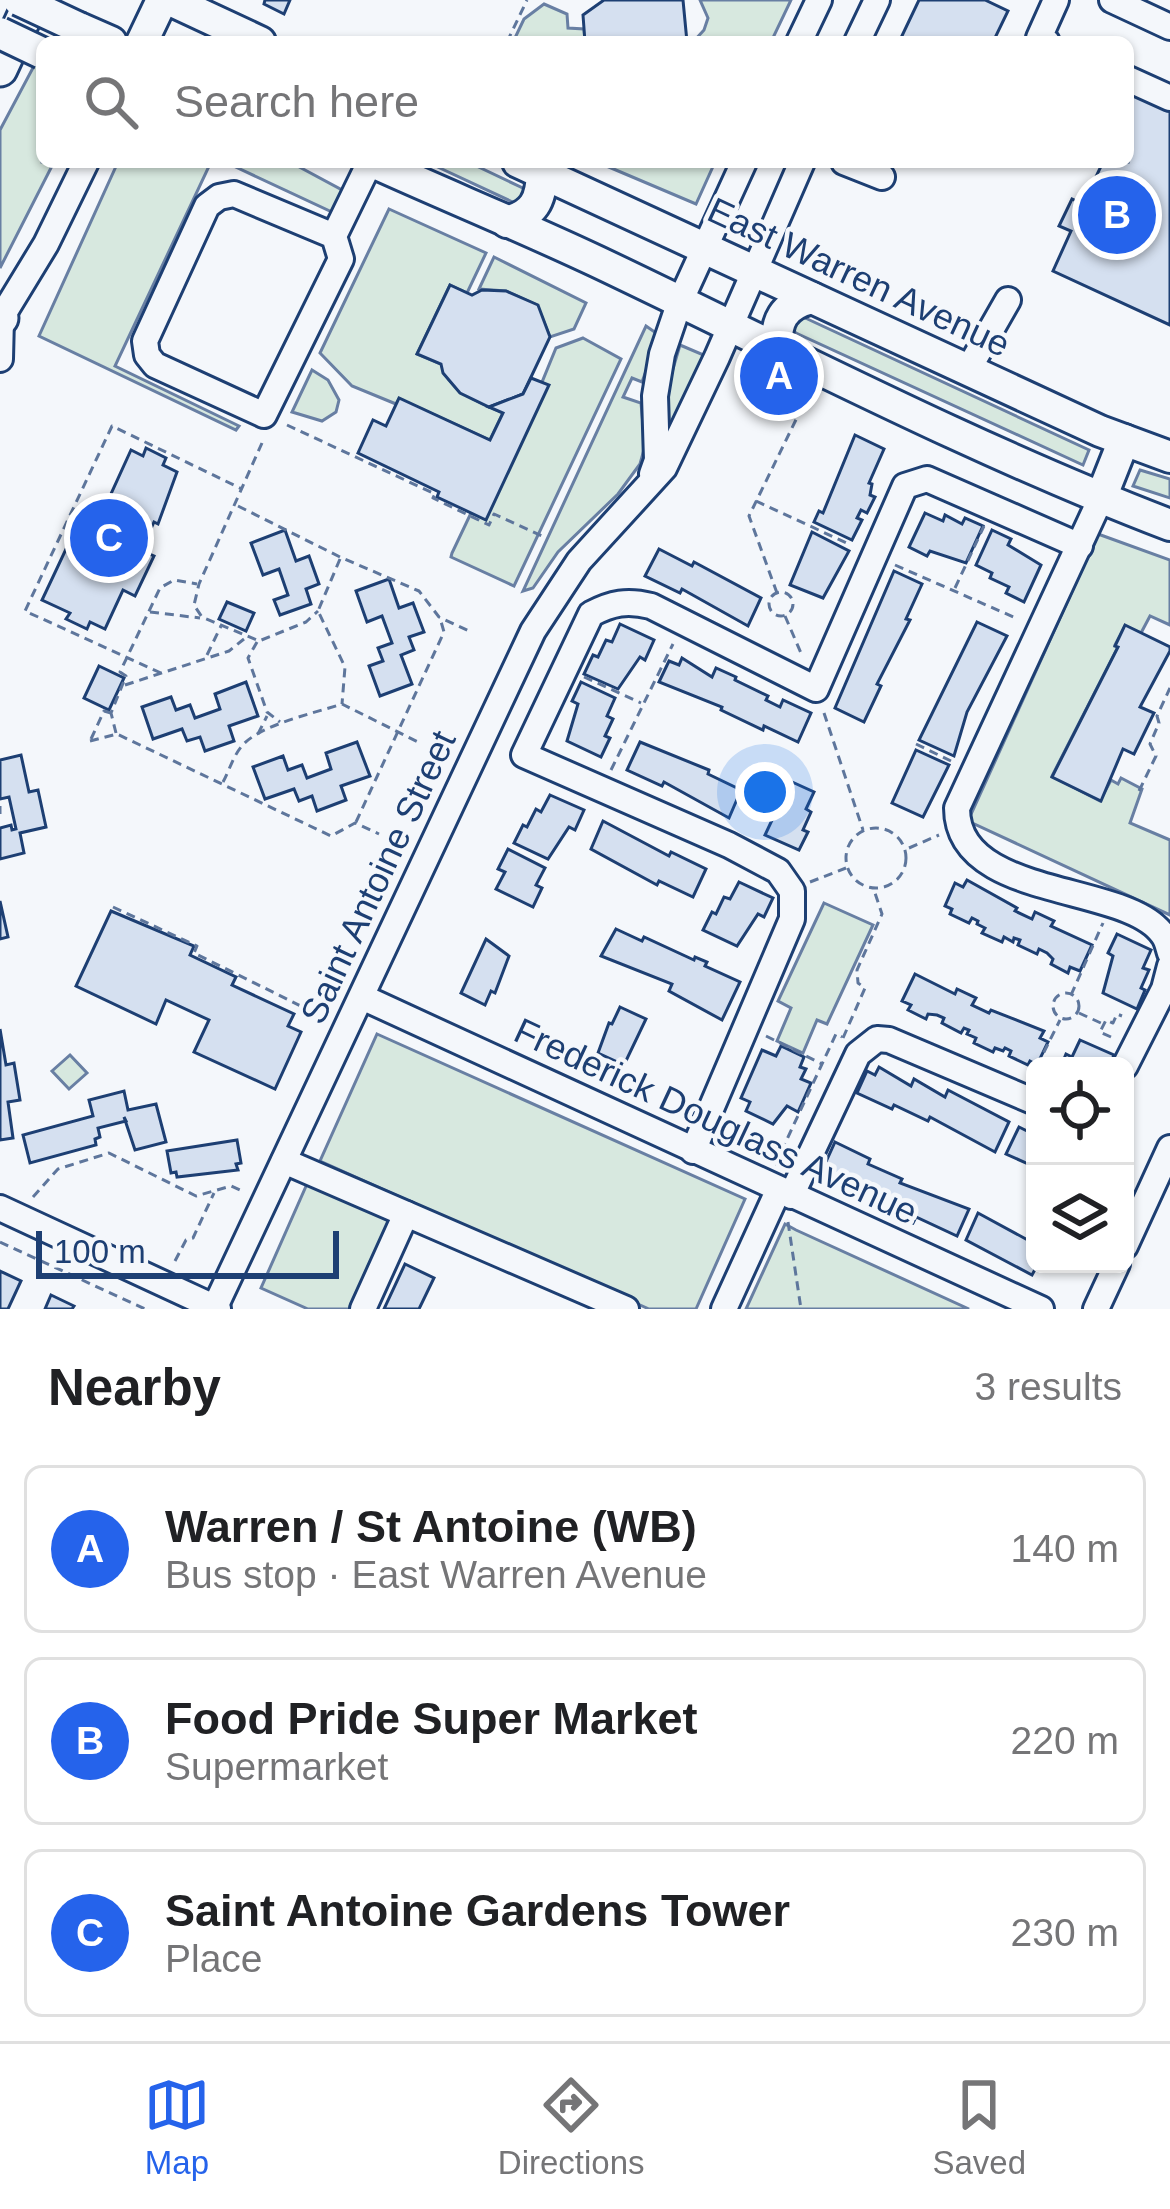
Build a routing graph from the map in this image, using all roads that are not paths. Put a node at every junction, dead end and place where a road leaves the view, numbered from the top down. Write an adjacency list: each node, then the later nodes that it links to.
1 (19, 0): 11 (main road, bridge)
2 (32, 0): 18 (highway)
3 (166, 0): 8 (main road); 12 (main road)
4 (819, 0): 14 (street)
5 (877, 0): 15 (street)
6 (1056, 0): 16 (street)
7 (1112, 0): 9 (street)
8 (214, 22): 13 (main road)
9 (1170, 26)
10 (0, 33): 17 (main road, bridge)
11 (97, 36)
12 (145, 36)
13 (246, 36)
14 (803, 36)
15 (860, 36)
16 (1040, 36)
17 (36, 50)
18 (0, 68)
19 (1134, 82): 20 (street)
20 (1170, 98)
21 (83, 168): 37 (street)
22 (369, 168): 31 (street)
23 (386, 168): 30 (main road)
24 (530, 168): 30 (main road)
25 (532, 168): 32 (main road, East Warren Avenue)
26 (741, 168): 32 (street, Saint Antoine Street)
27 (799, 168): 33 (street, Saint Antoine Street)
28 (859, 168): 29 (street)
29 (882, 177)
30 (507, 222): 36 (main road)
31 (334, 236): 31 (street)
32 (703, 249): 33 (main road, East Warren Avenue); 36 (street, Saint Antoine Street)
33 (752, 270): 34 (main road, East Warren Avenue); 38 (street, Saint Antoine Street)
34 (812, 298): 39 (main road); 41 (main road, East Warren Avenue)
35 (1009, 300): 41 (street)
36 (679, 304): 38 (main road); 44 (street, Saint Antoine Street)
37 (0, 319): 40 (street)
38 (730, 328): 39 (main road); 44 (street, Saint Antoine Street)
39 (777, 350): 45 (main road)
40 (0, 358)
41 (968, 370): 42 (main road, East Warren Avenue)
42 (1124, 440): 43 (main road, East Warren Avenue); 45 (main road)
43 (1170, 457)
44 (639, 497): 50 (street, Saint Antoine Street)
45 (1101, 498): 46 (main road); 47 (street)
46 (1170, 524)
47 (1080, 546): 48 (street); 54 (street)
48 (1167, 944)
49 (1170, 966): 51 (street)
50 (362, 997): 54 (street, Frederick Douglass Avenue); 55 (street, Saint Antoine Street)
51 (1130, 1057)
52 (1026, 1098): 56 (street)
53 (1170, 1148): 59 (street)
54 (693, 1151): 56 (street, Frederick Douglass Avenue)
55 (284, 1161): 58 (street); 61 (street, Saint Antoine Street)
56 (783, 1194): 64 (street); 65 (street, Frederick Douglass Avenue)
57 (0, 1208): 61 (street)
58 (406, 1214): 62 (street); 63 (street)
59 (1134, 1226)
60 (1113, 1273): 66 (street)
61 (216, 1308)
62 (363, 1309)
63 (626, 1309)
64 (724, 1309)
65 (1041, 1309)
66 (1096, 1309)

